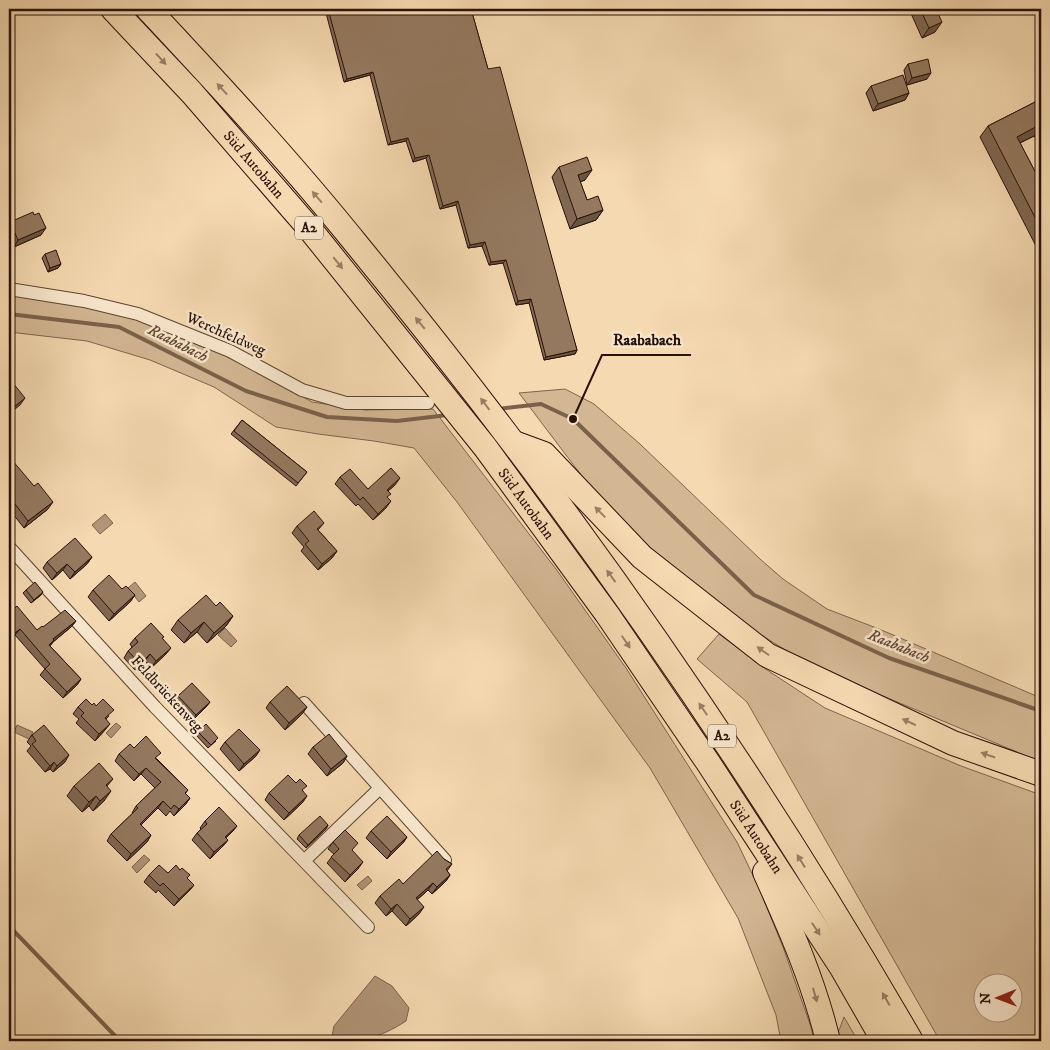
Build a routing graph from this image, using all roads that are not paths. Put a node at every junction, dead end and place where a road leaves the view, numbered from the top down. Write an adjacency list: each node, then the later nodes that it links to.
1 (113, 9): 10 (highway, Süd Autobahn / A2, one-way to 10)
2 (148, 9): 5 (highway, Süd Autobahn / A2, one-way to 2)
3 (9, 289): 4 (street, Werchfeldweg)
4 (428, 403)
5 (514, 443): 8 (highway, one-way to 5); 16 (highway, Süd Autobahn / A2, one-way to 5)
6 (9, 547): 11 (street, Feldbrückenweg)
7 (304, 703): 9 (street)
8 (1041, 774)
9 (380, 788): 11 (street); 12 (street)
10 (741, 815): 14 (highway, one-way to 14); 15 (highway, Süd Autobahn / A2, one-way to 15)
11 (305, 860): 13 (street, Feldbrückenweg)
12 (446, 860)
13 (368, 927)
14 (828, 1041)
15 (884, 1041)
16 (910, 1041)

